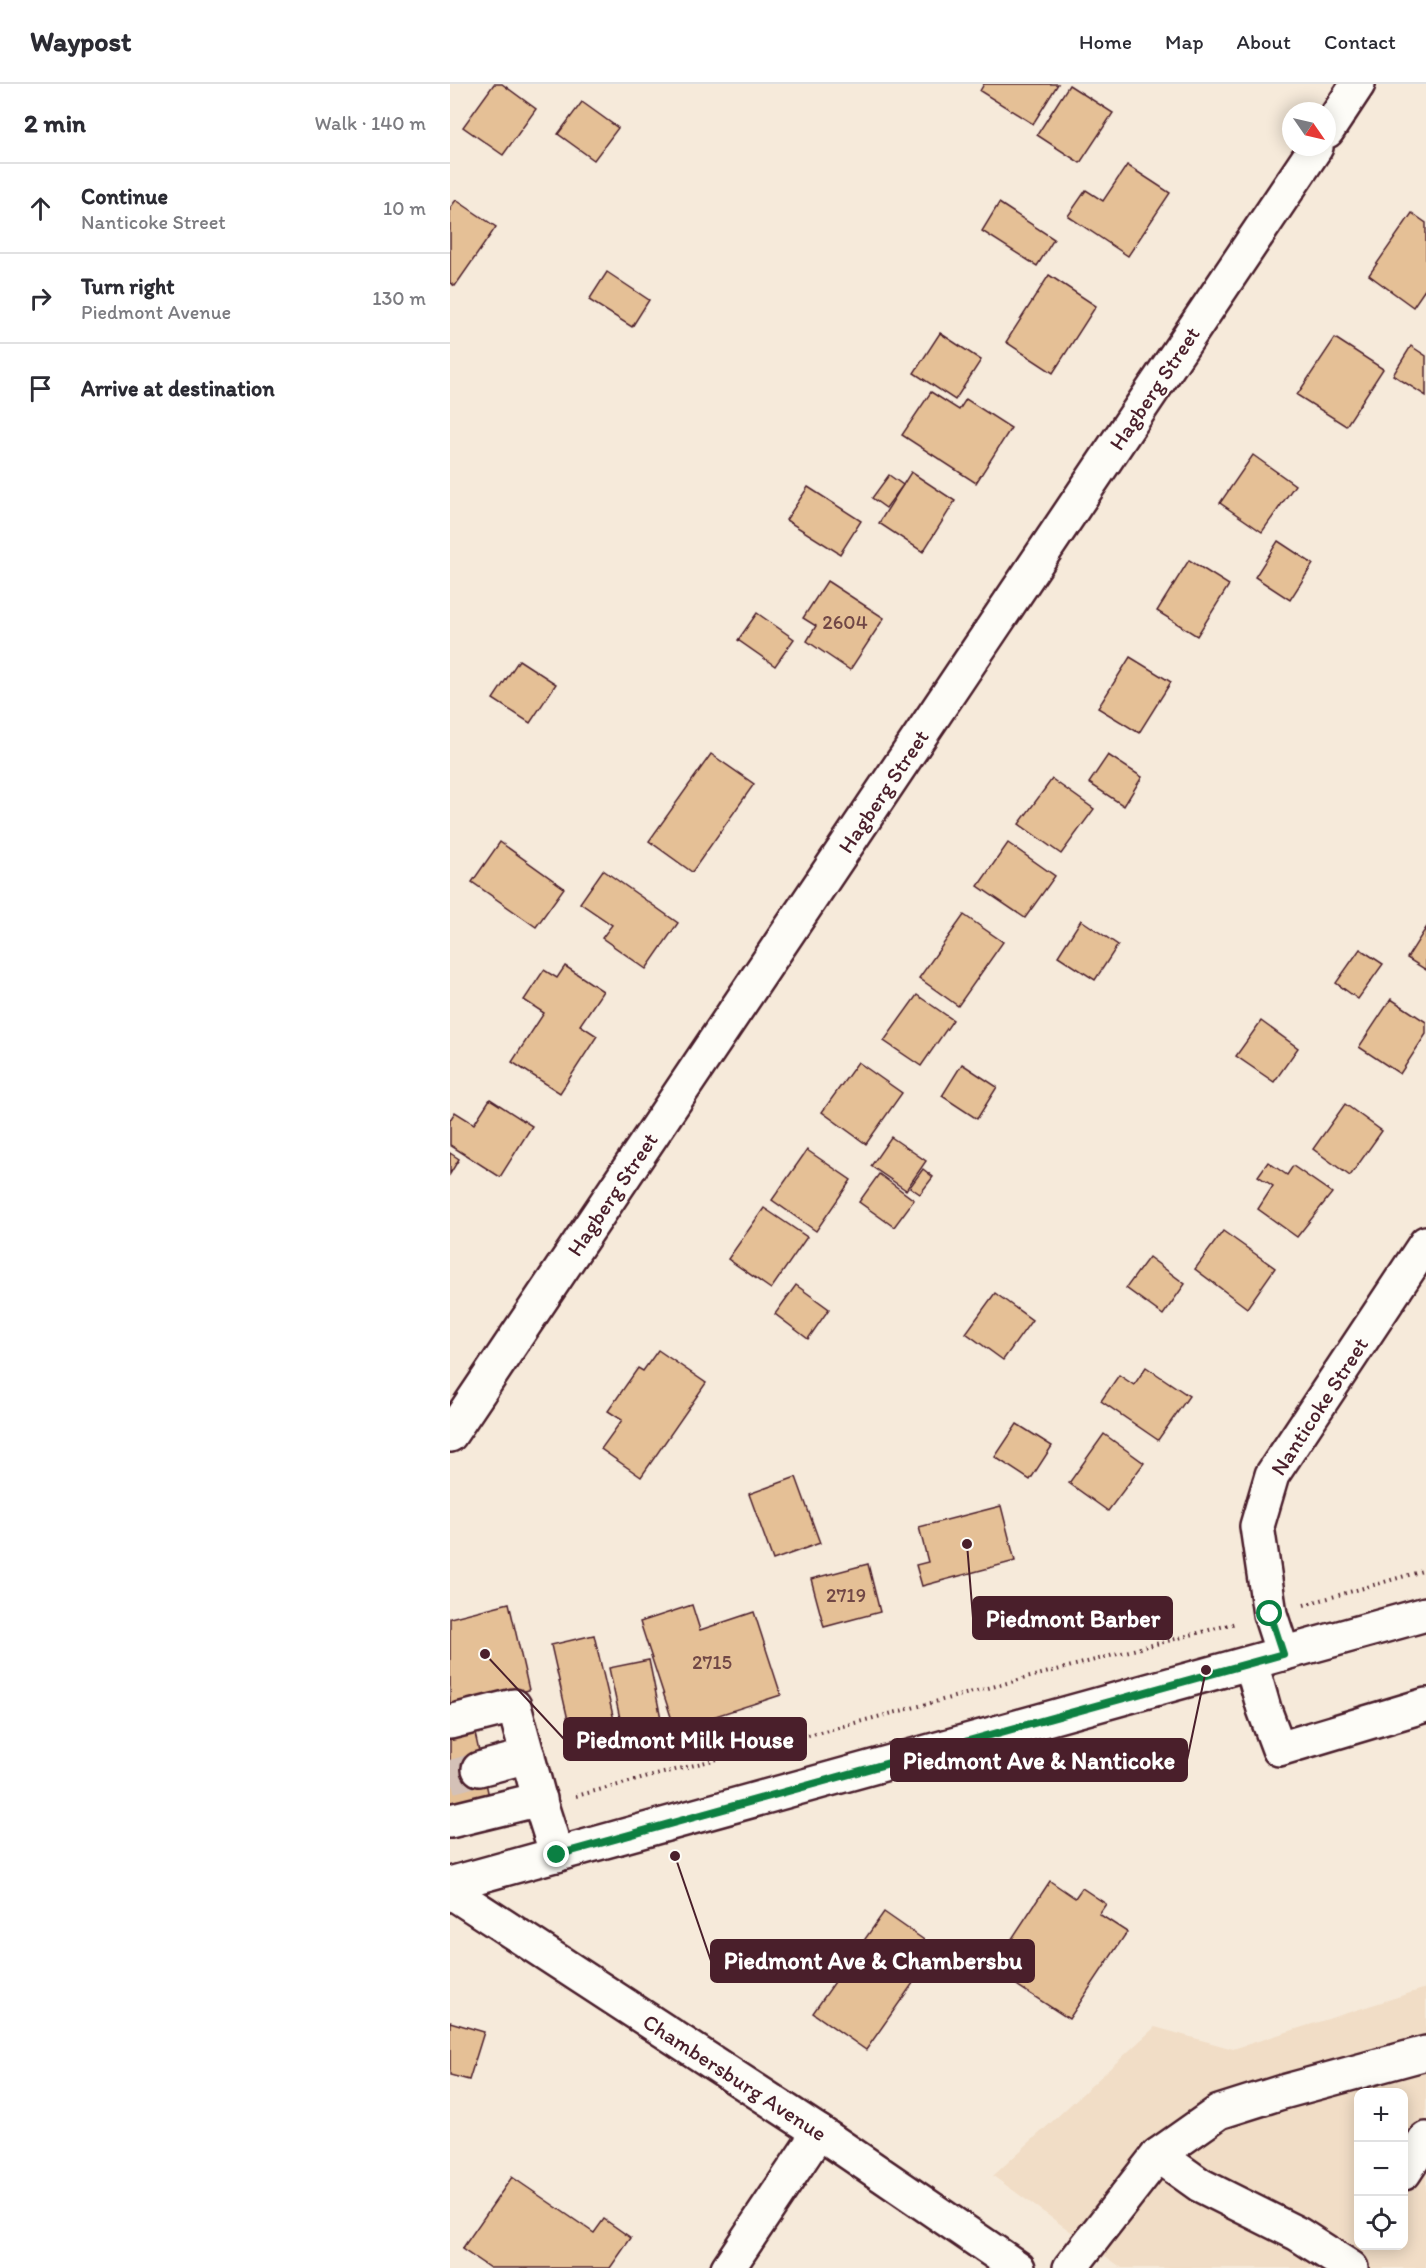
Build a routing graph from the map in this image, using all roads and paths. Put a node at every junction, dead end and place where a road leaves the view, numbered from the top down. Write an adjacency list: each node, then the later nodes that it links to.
1 (1358, 84): 2 (street)
2 (1336, 117)
3 (1310, 156): 5 (street, Hagberg Street)
4 (1426, 1243): 7 (street, Nanticoke Street)
5 (450, 1435)
6 (1426, 1570): 7 (path)
7 (1270, 1614): 9 (street, Nanticoke Street); 15 (path)
8 (1426, 1614): 9 (street)
9 (1283, 1654): 10 (street)
10 (1251, 1663): 11 (street); 17 (street)
11 (1426, 1705)
12 (450, 1722): 13 (street)
13 (528, 1756): 14 (street); 15 (street)
14 (479, 1769)
15 (540, 1802): 16 (street); 17 (street)
16 (450, 1821)
17 (557, 1855): 18 (street)
18 (450, 1884)
19 (450, 1891): 21 (street, Chambersburg Avenue)
20 (1426, 2053): 23 (street)
21 (819, 2132): 26 (street); 27 (street, Chambersburg Avenue)
22 (1426, 2139): 24 (street)
23 (1158, 2155): 25 (street); 28 (street)
24 (1408, 2166)
25 (1351, 2257)
26 (728, 2268)
27 (1018, 2268)
28 (1070, 2268)

